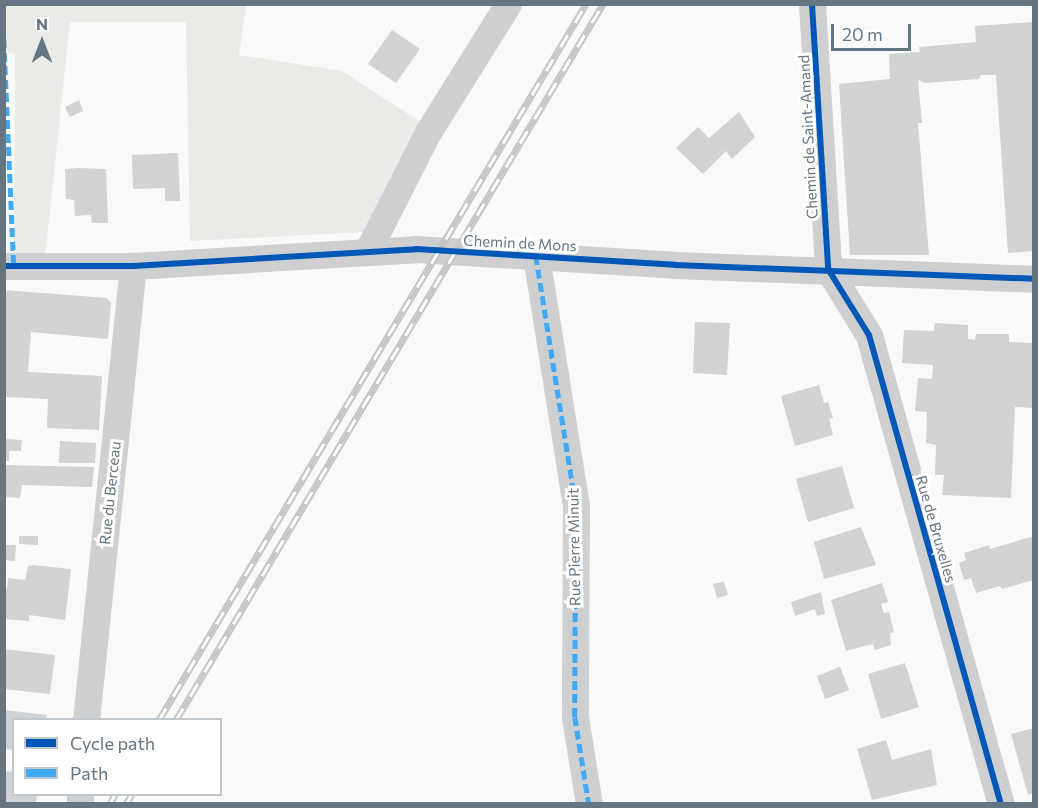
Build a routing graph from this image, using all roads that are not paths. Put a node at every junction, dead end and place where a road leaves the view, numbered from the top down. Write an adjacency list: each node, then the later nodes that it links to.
1 (508, 4): 3 (street)
2 (812, 4): 7 (street, Chemin de Saint-Amand)
3 (367, 252): 4 (street, Chemin de Mons); 6 (street, Chemin de Mons)
4 (536, 256): 7 (street, Chemin de Mons); 10 (street, Rue Pierre Minuit)
5 (4, 266): 6 (street, Chemin de Mons)
6 (133, 266): 9 (street, Rue du Berceau)
7 (828, 269): 8 (street, Chemin de Mons); 11 (street, Rue de Bruxelles)
8 (1034, 279)
9 (86, 718)
10 (590, 804)
11 (1001, 804)

